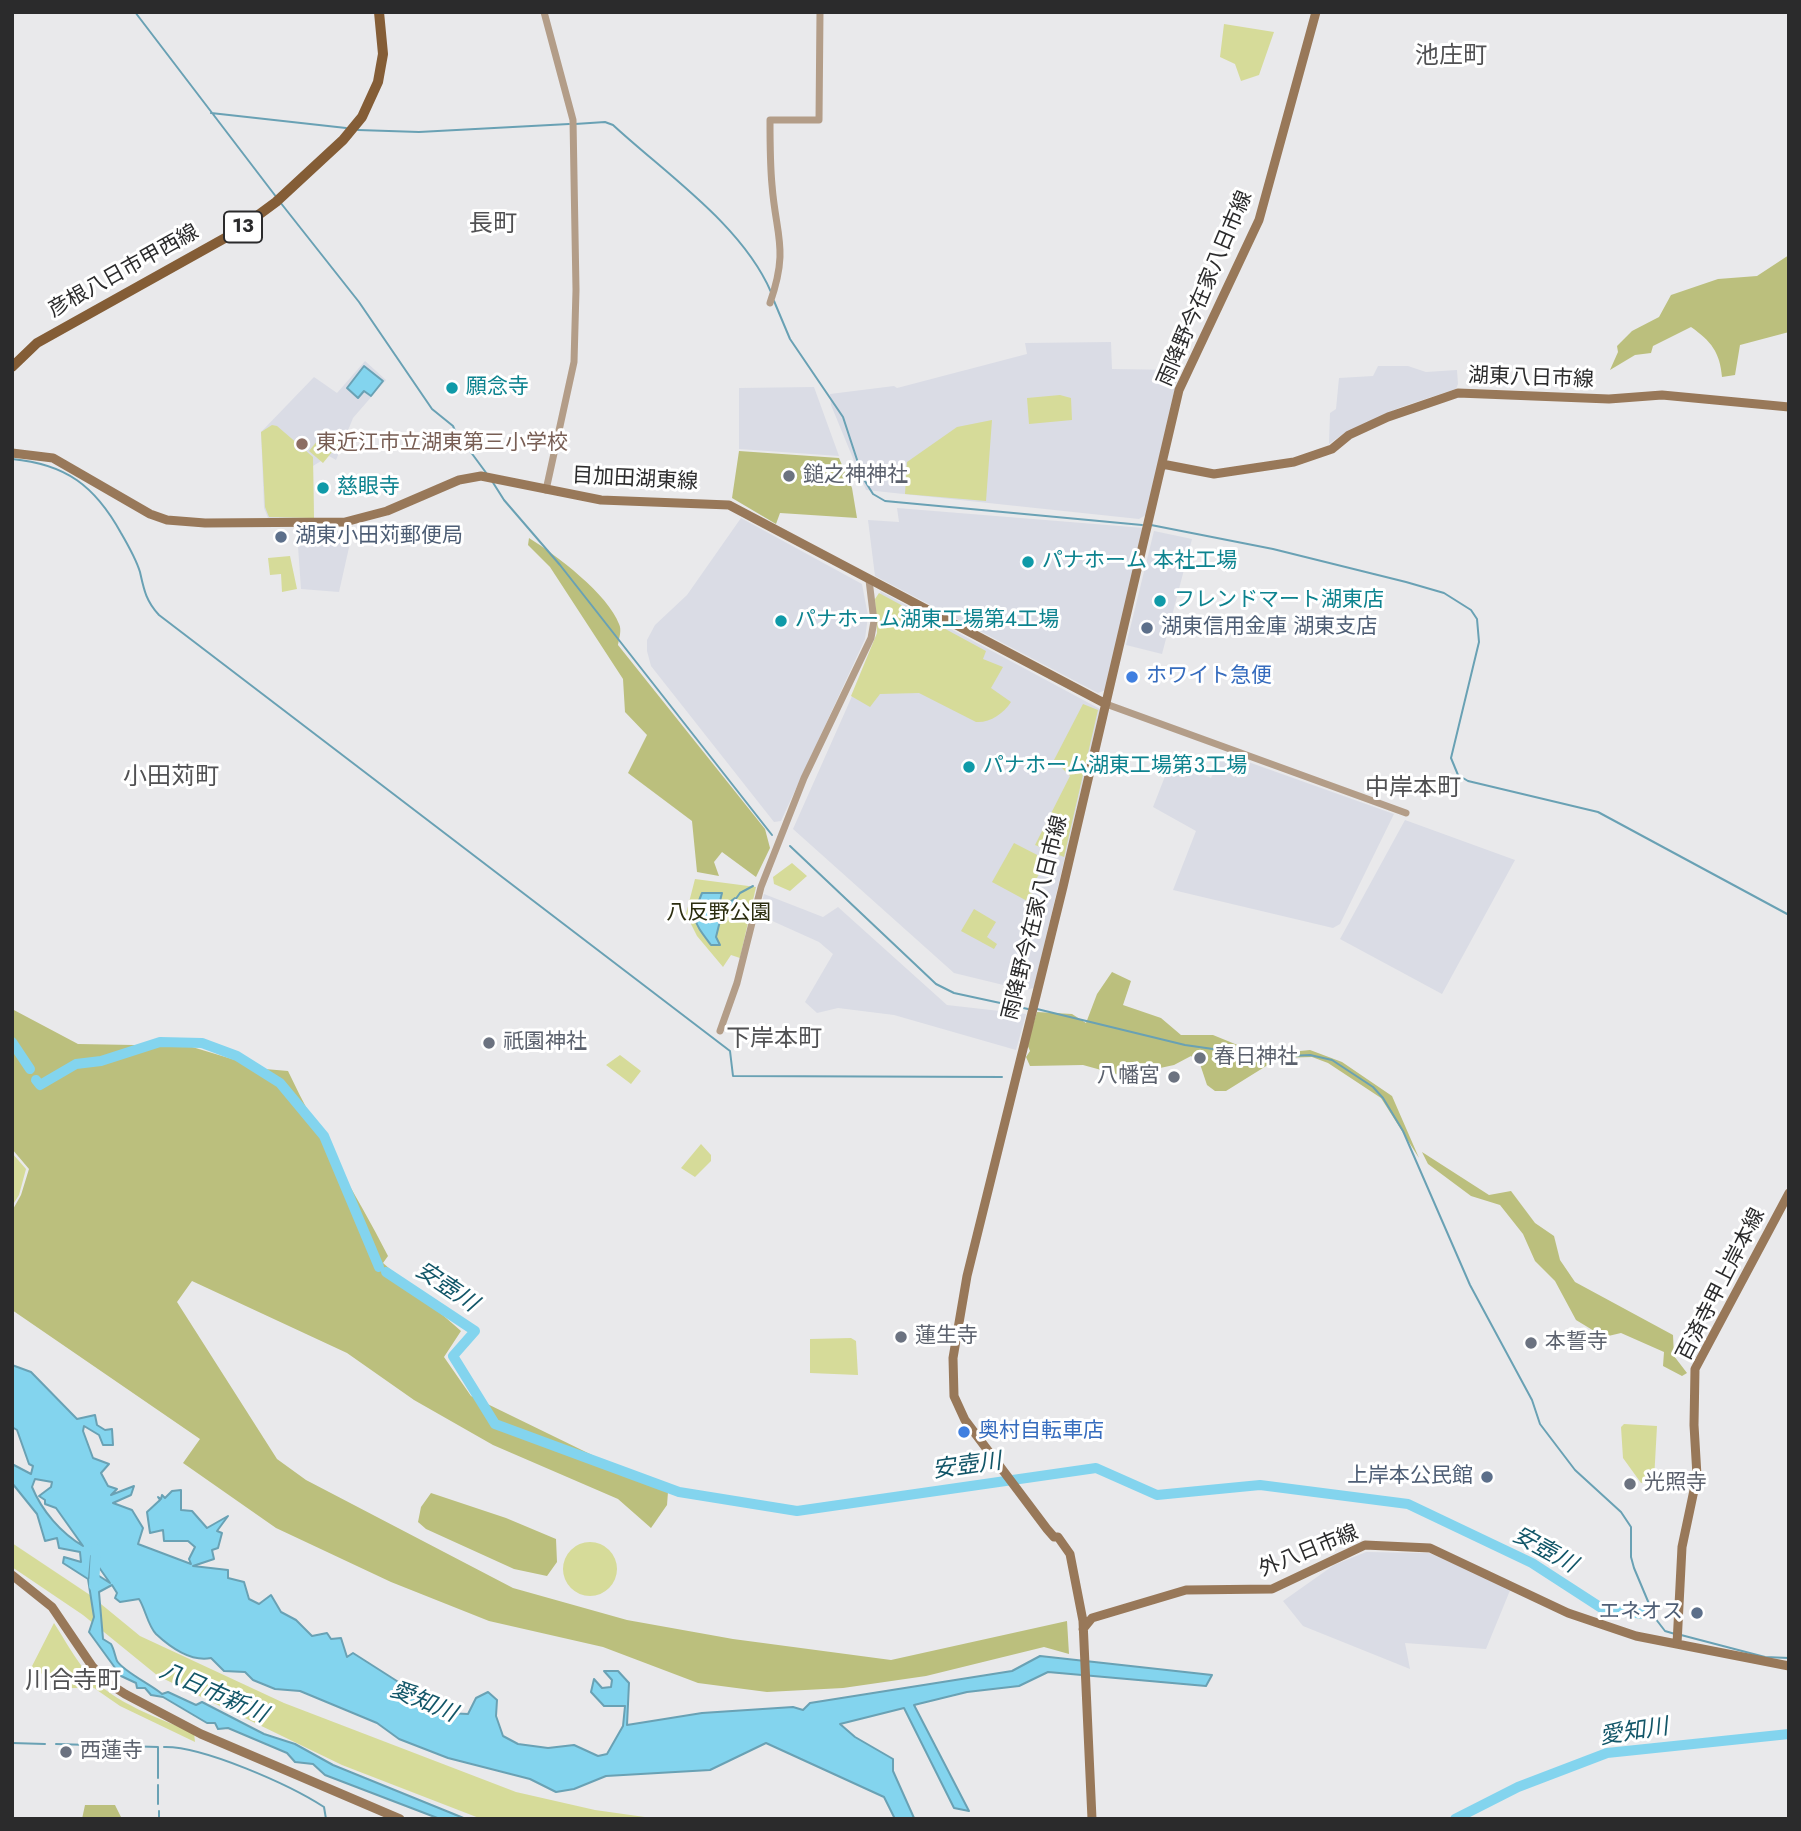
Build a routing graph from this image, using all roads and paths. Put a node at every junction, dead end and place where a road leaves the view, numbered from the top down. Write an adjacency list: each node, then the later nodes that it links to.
1 (379, 12): 6 (main road, 彦根八日市甲西線 / 13)
2 (544, 12): 10 (street)
3 (820, 12): 5 (street)
4 (1316, 12): 9 (main road, 雨降野今在家八日市線)
5 (770, 303)
6 (12, 367)
7 (1789, 407): 9 (main road, 湖東八日市線)
8 (12, 453): 10 (main road, 目加田湖東線)
9 (1162, 464): 12 (main road, 雨降野今在家八日市線)
10 (546, 490): 11 (main road, 目加田湖東線)
11 (869, 580): 12 (main road, 目加田湖東線); 14 (street)
12 (1106, 704): 13 (street); 17 (main road, 雨降野今在家八日市線)
13 (1406, 813)
14 (720, 1031)
15 (1789, 1193): 18 (main road, 百済寺甲上岸本線)
16 (12, 1576): 20 (main road)
17 (1083, 1629): 18 (main road, 外八日市線); 21 (main road, 雨降野今在家八日市線)
18 (1678, 1636): 19 (main road, 外八日市線)
19 (1789, 1666)
20 (400, 1819)
21 (1092, 1819)

